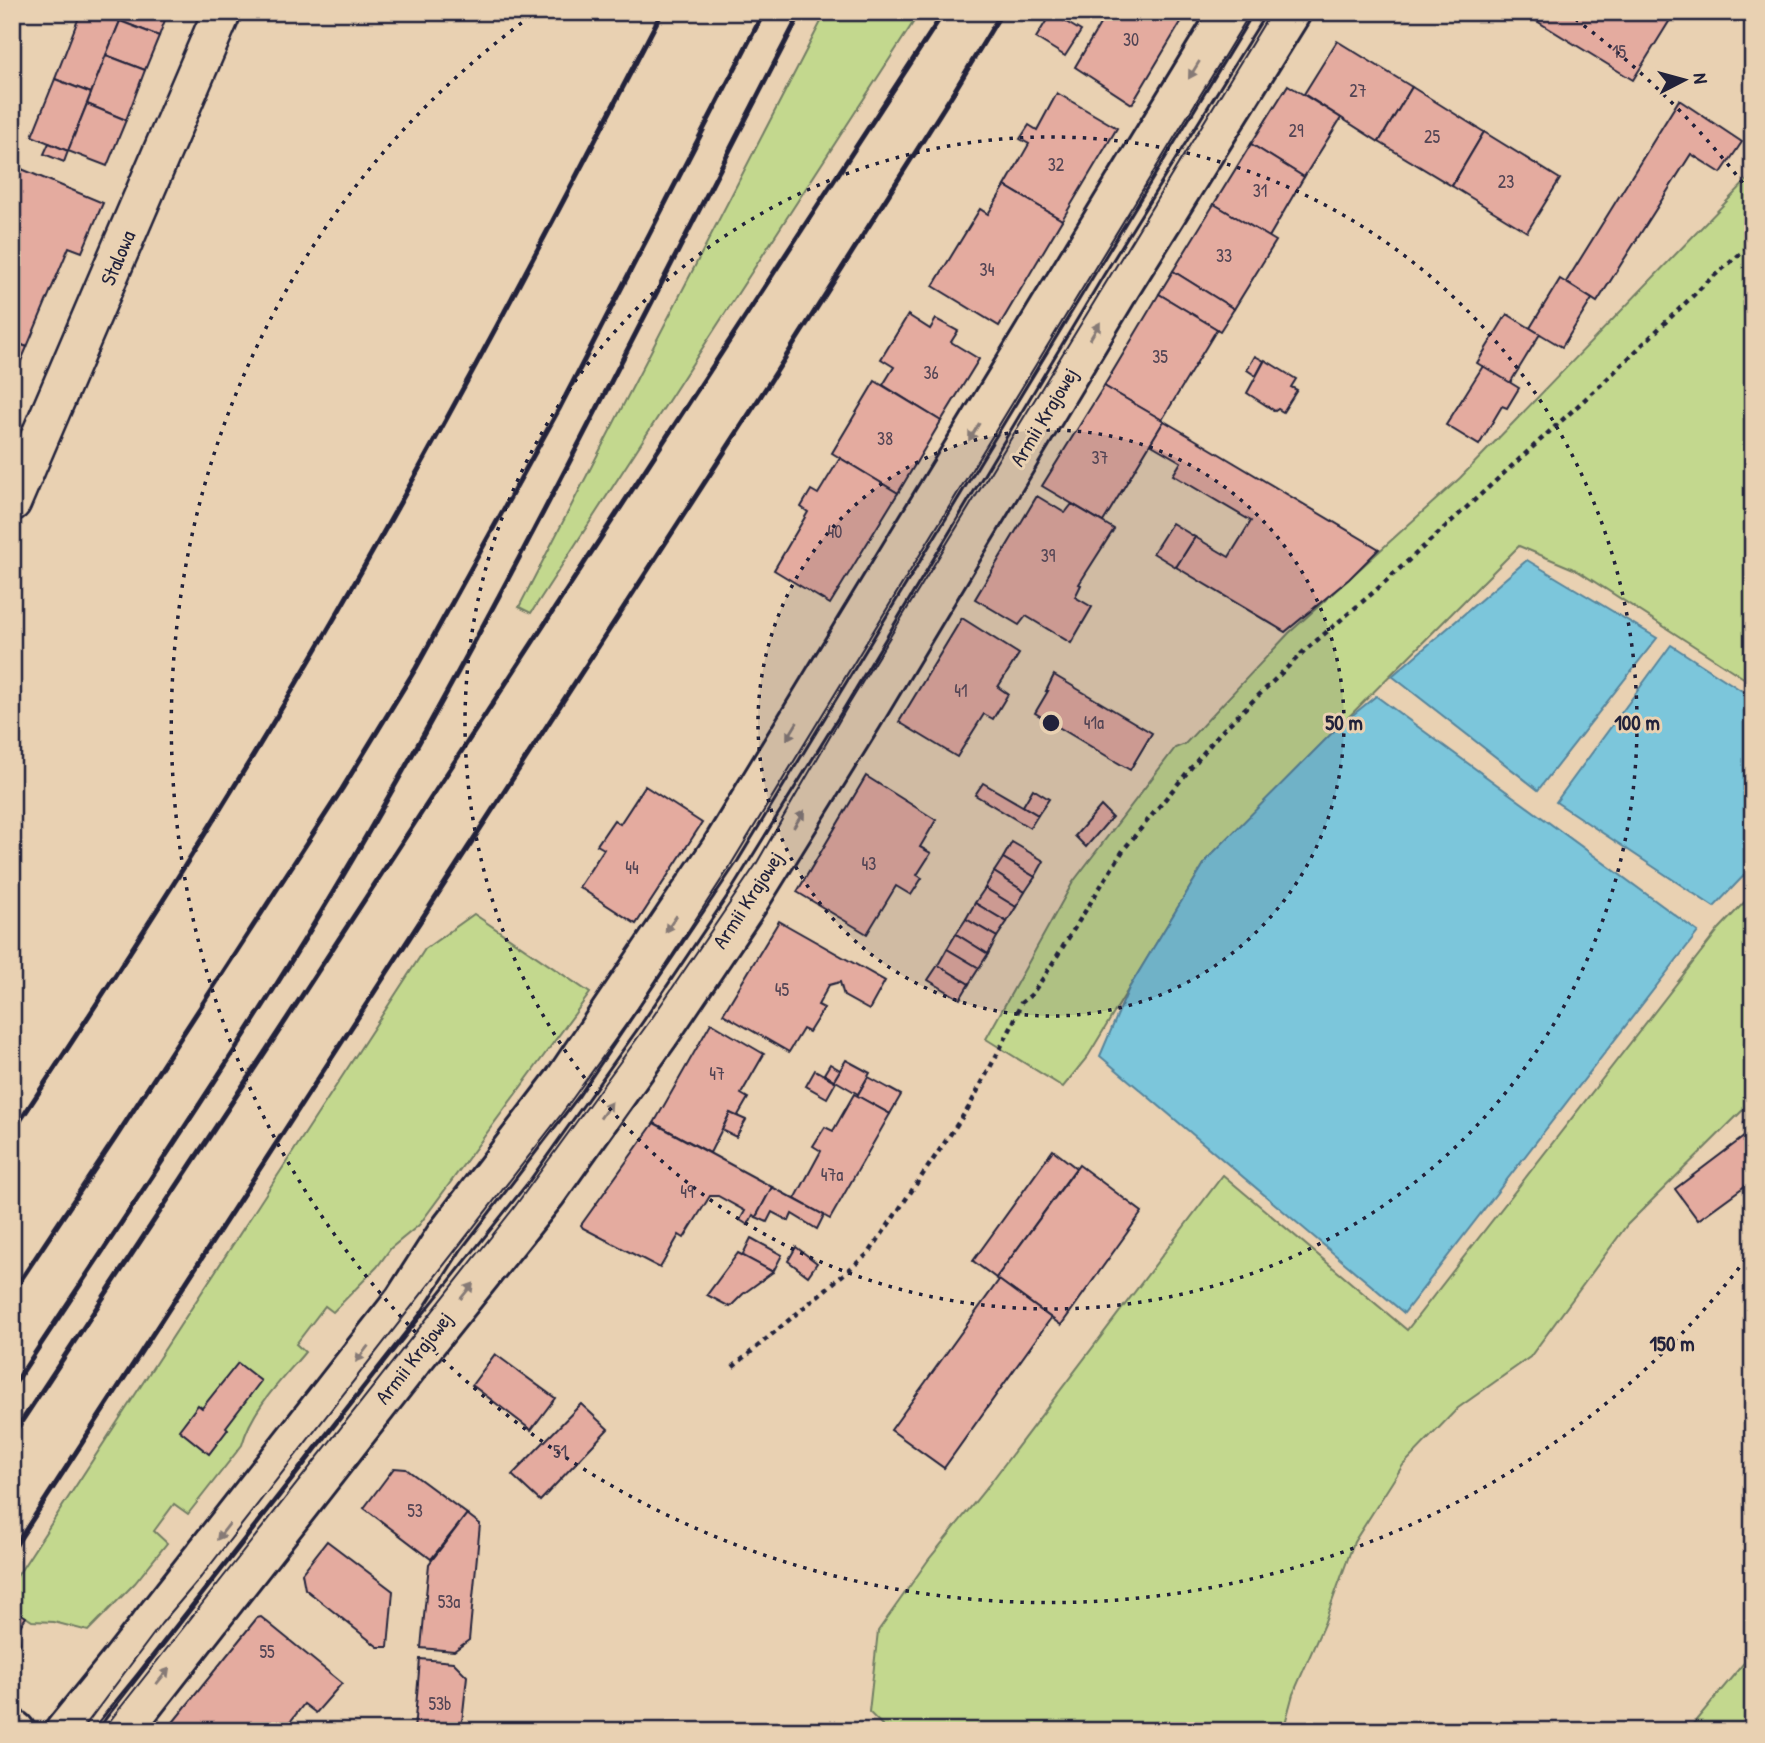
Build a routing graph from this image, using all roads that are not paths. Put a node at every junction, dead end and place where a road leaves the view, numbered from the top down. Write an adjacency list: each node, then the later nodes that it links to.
1 (222, 12): 10 (street, Stalowa)
2 (1230, 12): 4 (street, Armii Krajowej, one-way to 4)
3 (1291, 12): 5 (street, Armii Krajowej)
4 (1156, 133): 5 (street); 6 (street, Armii Krajowej)
5 (1200, 157): 7 (street, Armii Krajowej)
6 (1088, 245): 7 (street); 8 (street, Armii Krajowej)
7 (1130, 272): 9 (street, Armii Krajowej, one-way to 7)
8 (1008, 375): 9 (street); 11 (street, Armii Krajowej, one-way to 11)
9 (1052, 403): 12 (street, Armii Krajowej)
10 (12, 502)
11 (931, 502): 12 (street); 13 (street, Armii Krajowej)
12 (977, 528): 14 (street, Armii Krajowej)
13 (894, 563): 14 (street); 15 (street, Armii Krajowej)
14 (940, 590): 16 (street, Armii Krajowej)
15 (863, 615): 16 (street); 17 (street, Armii Krajowej)
16 (910, 639): 18 (street, Armii Krajowej)
17 (837, 657): 18 (street); 19 (street, Armii Krajowej)
18 (885, 681): 20 (street, Armii Krajowej)
19 (816, 692): 20 (street); 21 (street, Armii Krajowej, one-way to 21)
20 (862, 718): 22 (street, Armii Krajowej, one-way to 20)
21 (712, 862): 22 (street); 23 (street, Armii Krajowej, one-way to 23)
22 (756, 888): 24 (street, Armii Krajowej)
23 (649, 957): 24 (street); 25 (street, Armii Krajowej)
24 (693, 985): 26 (street, Armii Krajowej, one-way to 24)
25 (485, 1187): 26 (street); 27 (street, Armii Krajowej, one-way to 27)
26 (525, 1219): 28 (street, Armii Krajowej, one-way to 26)
27 (65, 1731)
28 (122, 1731)

